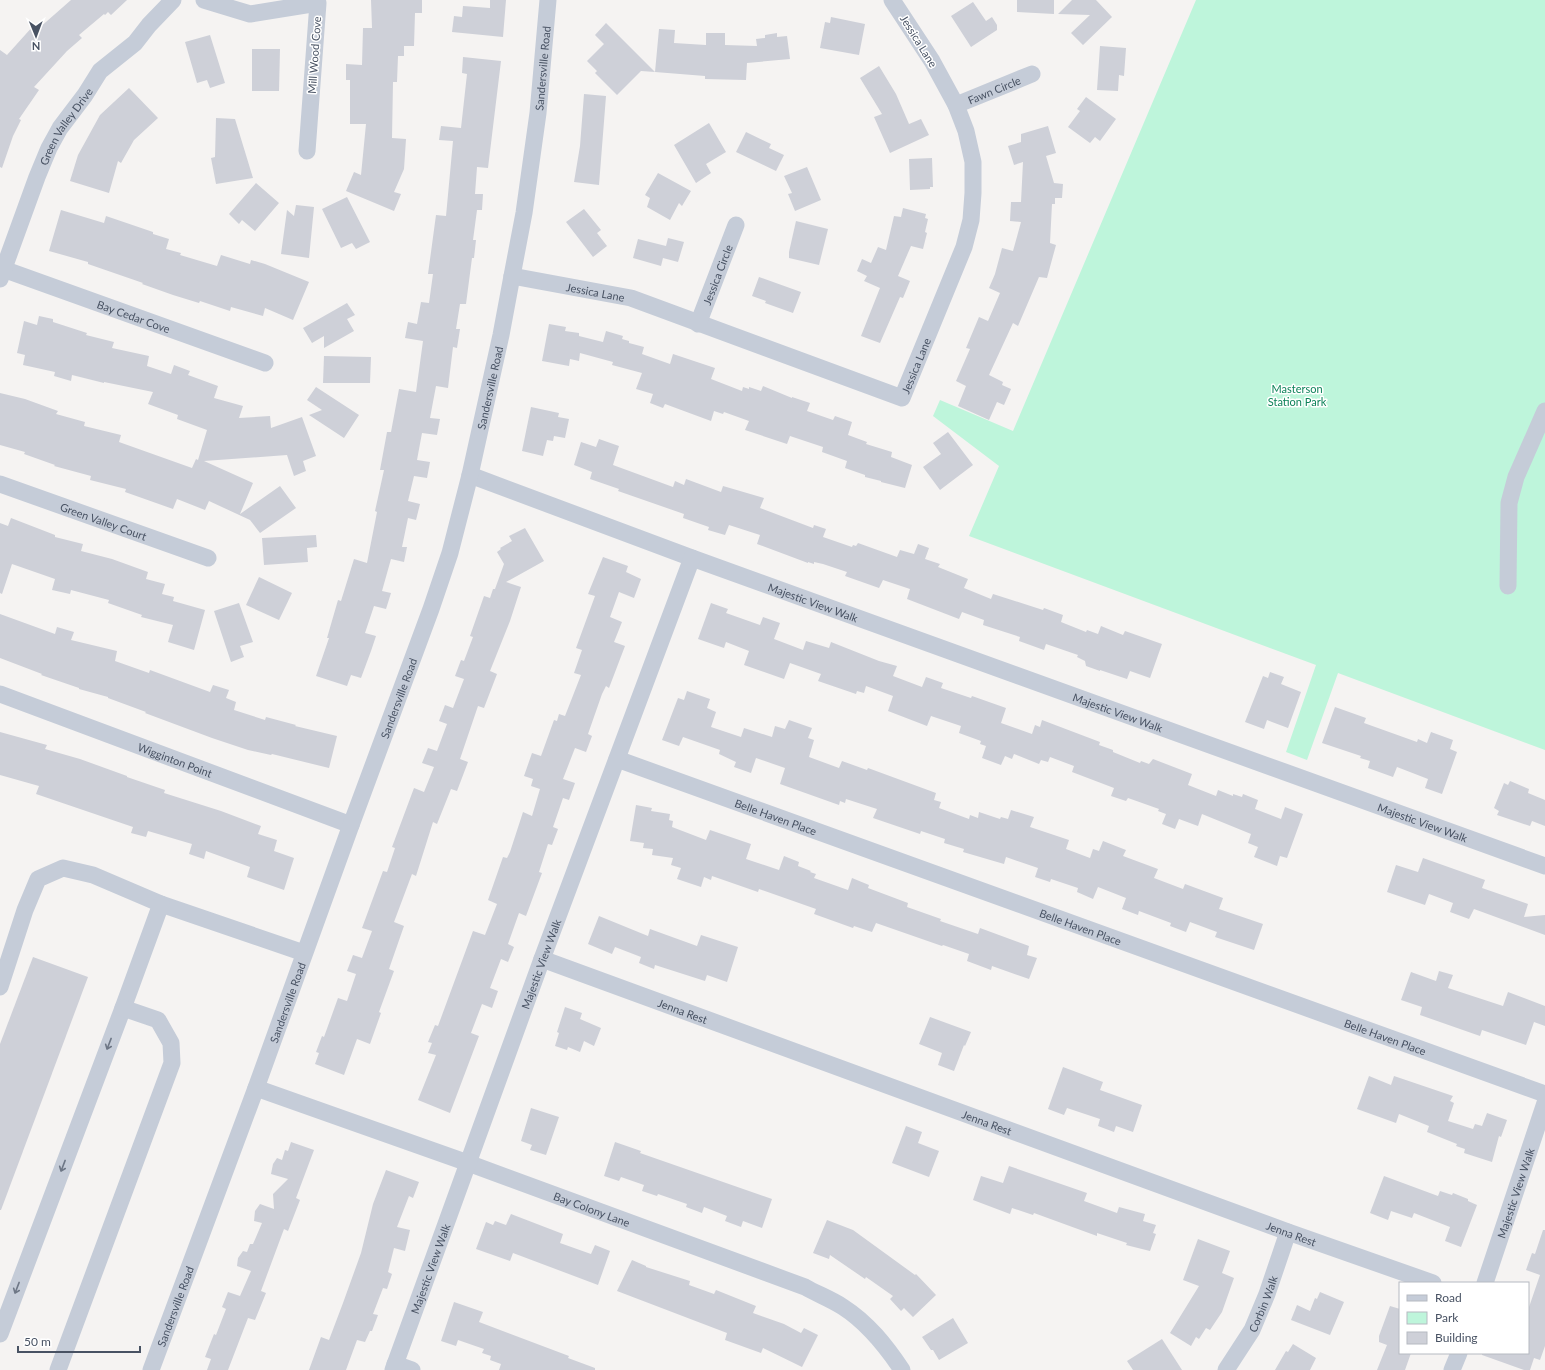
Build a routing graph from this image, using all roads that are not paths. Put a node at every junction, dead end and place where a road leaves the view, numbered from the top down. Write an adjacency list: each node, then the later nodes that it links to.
1 (173, 0): 9 (street, Green Valley Drive)
2 (204, 0): 7 (street, Mill Wood Cove)
3 (548, 0): 10 (street, Sandersville Road)
4 (892, 0): 6 (street, Jessica Lane)
5 (1032, 74): 6 (street, Fawn Circle)
6 (956, 105): 11 (street, Jessica Lane)
7 (307, 151)
8 (736, 225): 11 (street, Jessica Circle)
9 (2, 274): 12 (street, Bay Cedar Cove)
10 (512, 276): 11 (street, Jessica Lane); 14 (street, Sandersville Road)
11 (698, 324)
12 (265, 363)
13 (1545, 411): 18 (street)
14 (470, 475): 17 (street, Majestic View Walk); 21 (street, Sandersville Road)
15 (0, 484): 16 (street, Green Valley Court)
16 (208, 558)
17 (692, 558): 20 (street, Majestic View Walk); 22 (street, Majestic View Walk)
18 (1508, 586)
19 (0, 694): 21 (street, Wigginton Point)
20 (617, 759): 25 (street, Majestic View Walk); 30 (street, Belle Haven Place)
21 (351, 825): 24 (street, Sandersville Road)
22 (1545, 866)
23 (160, 904): 24 (street); 26 (street); 28 (street)
24 (304, 953): 29 (street, Sandersville Road)
25 (542, 959): 32 (street, Majestic View Walk); 33 (street, Jenna Rest)
26 (3, 970): 27 (street)
27 (0, 987)
28 (123, 1008): 36 (street, one-way to 36); 39 (street)
29 (256, 1088): 32 (street, Bay Colony Lane); 40 (street, Sandersville Road)
30 (1545, 1094)
31 (1545, 1104): 35 (street, Majestic View Walk)
32 (468, 1163): 38 (street, Majestic View Walk); 42 (street, Bay Colony Lane)
33 (1288, 1232): 34 (street, Jenna Rest); 43 (street, Corbin Walk)
34 (1430, 1282)
35 (1485, 1282)
36 (0, 1334)
37 (1459, 1354): 44 (street)
38 (394, 1367): 41 (street)
39 (58, 1370)
40 (151, 1370)
41 (412, 1370)
42 (902, 1370)
43 (1226, 1370)
44 (1452, 1370)

